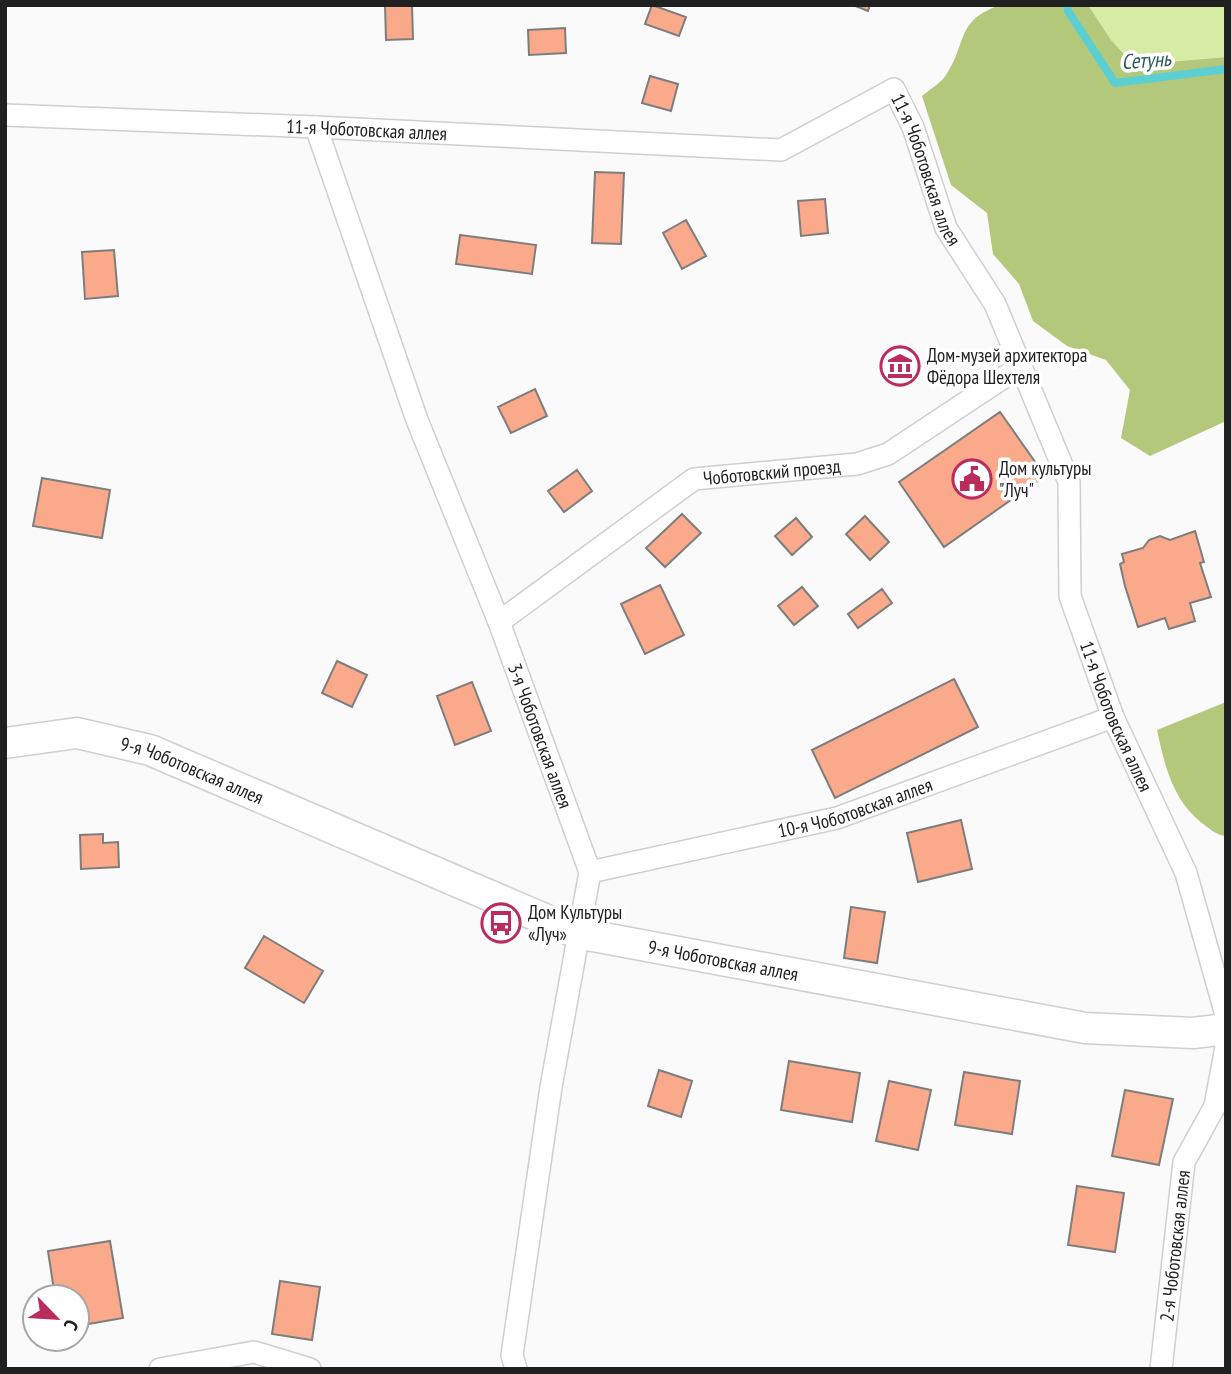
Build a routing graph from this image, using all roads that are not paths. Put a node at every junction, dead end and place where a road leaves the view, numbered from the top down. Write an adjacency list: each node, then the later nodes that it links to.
1 (5, 116): 2 (street, 11-я Чоботовская аллея)
2 (316, 127): 3 (street, 11-я Чоботовская аллея); 4 (street, 3-я Чоботовская аллея)
3 (1021, 366): 4 (street, Чоботовский проезд); 5 (street, 11-я Чоботовская аллея)
4 (499, 622): 7 (street, 3-я Чоботовская аллея)
5 (1113, 718): 7 (street, 10-я Чоботовская аллея); 9 (street, 11-я Чоботовская аллея)
6 (5, 743): 8 (street, 9-я Чоботовская аллея)
7 (590, 872): 8 (street)
8 (577, 933): 10 (street, 9-я Чоботовская аллея); 14 (street)
9 (1226, 1015)
10 (1226, 1029)
11 (1226, 1047): 15 (street, 2-я Чоботовская аллея)
12 (160, 1369): 13 (street)
13 (310, 1369)
14 (516, 1369)
15 (1161, 1369)

